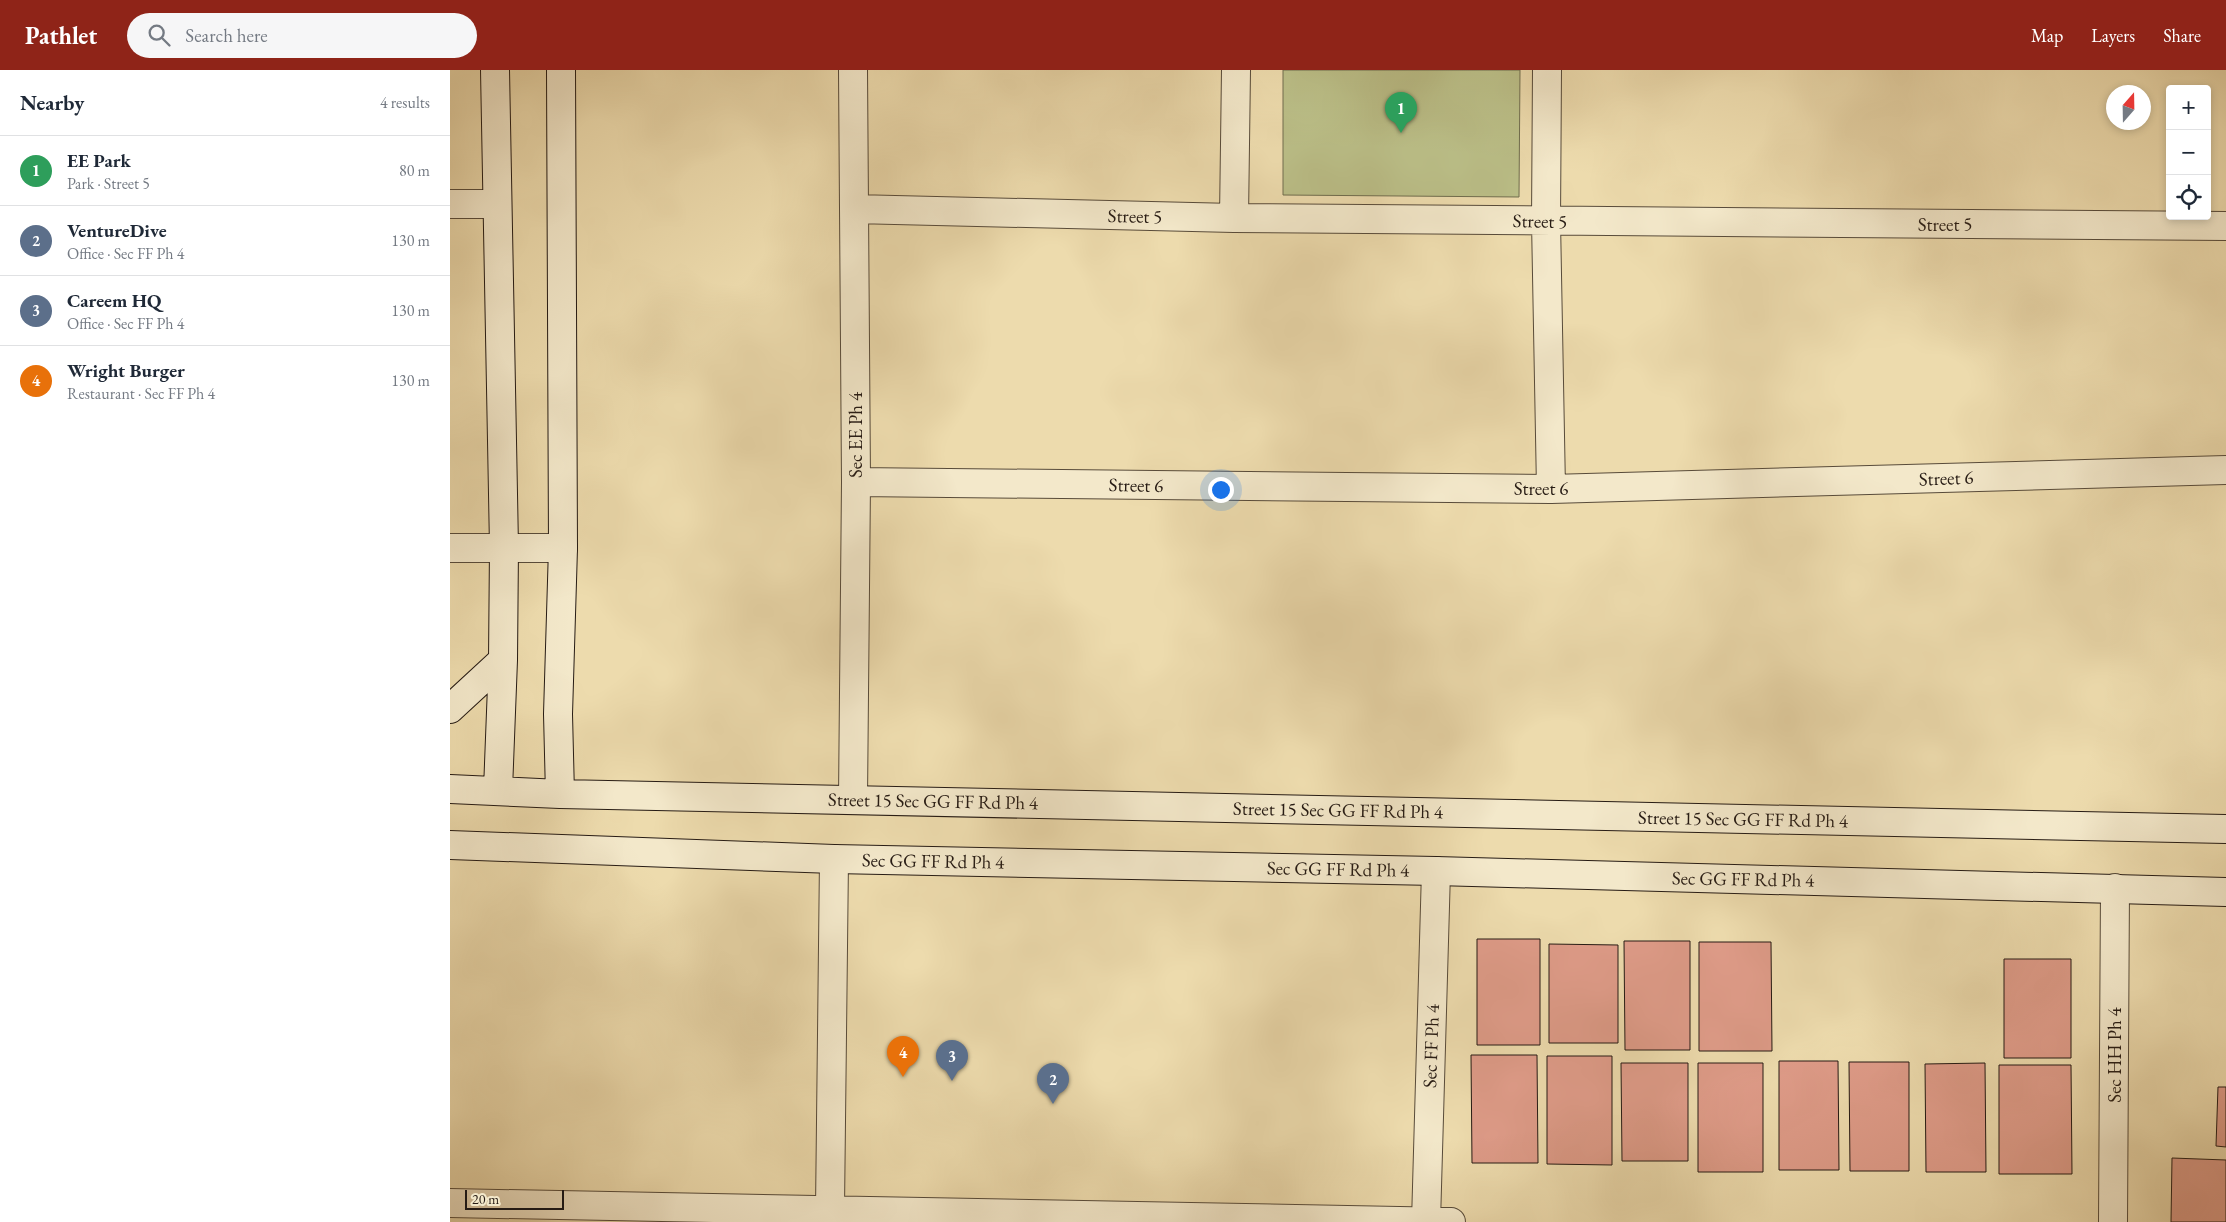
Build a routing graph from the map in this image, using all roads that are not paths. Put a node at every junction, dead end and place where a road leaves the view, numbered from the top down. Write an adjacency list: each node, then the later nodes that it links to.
1 (495, 70): 7 (street)
2 (561, 70): 17 (street)
3 (853, 70): 8 (street, Sec EE Ph 4)
4 (1236, 70): 9 (street)
5 (1547, 70): 10 (street)
6 (450, 204): 7 (street)
7 (496, 204): 15 (street)
8 (854, 209): 9 (street, Street 5); 13 (street, Sec EE Ph 4)
9 (1234, 218): 10 (street, Street 5)
10 (1546, 221): 11 (street, Street 5); 14 (street)
11 (2226, 226)
12 (2226, 470): 14 (street, Street 6)
13 (856, 482): 14 (street, Street 6); 23 (street, Sec EE Ph 4)
14 (1551, 489)
15 (504, 547): 16 (street); 17 (street); 18 (street)
16 (450, 548)
17 (563, 548): 22 (street)
18 (503, 660): 19 (street); 21 (street)
19 (450, 709)
20 (450, 788): 21 (street, Street 15 Sec GG FF Rd Ph 4)
21 (498, 790): 22 (street, Street 15 Sec GG FF Rd Ph 4)
22 (560, 794): 23 (street, Street 15 Sec GG FF Rd Ph 4)
23 (853, 799): 24 (street, Street 15 Sec GG FF Rd Ph 4)
24 (2226, 829)
25 (450, 845): 26 (street, Sec GG FF Rd Ph 4)
26 (834, 859): 27 (street, Sec GG FF Rd Ph 4); 31 (street)
27 (1436, 871): 28 (street, Sec GG FF Rd Ph 4); 33 (street, Sec FF Ph 4)
28 (2115, 888): 29 (street, Sec GG FF Rd Ph 4); 35 (street, Sec HH Ph 4)
29 (2226, 892)
30 (450, 1203): 31 (street)
31 (830, 1209): 32 (street)
32 (1058, 1218): 33 (street)
33 (1426, 1222): 34 (street)
34 (1451, 1222)
35 (2112, 1222)

